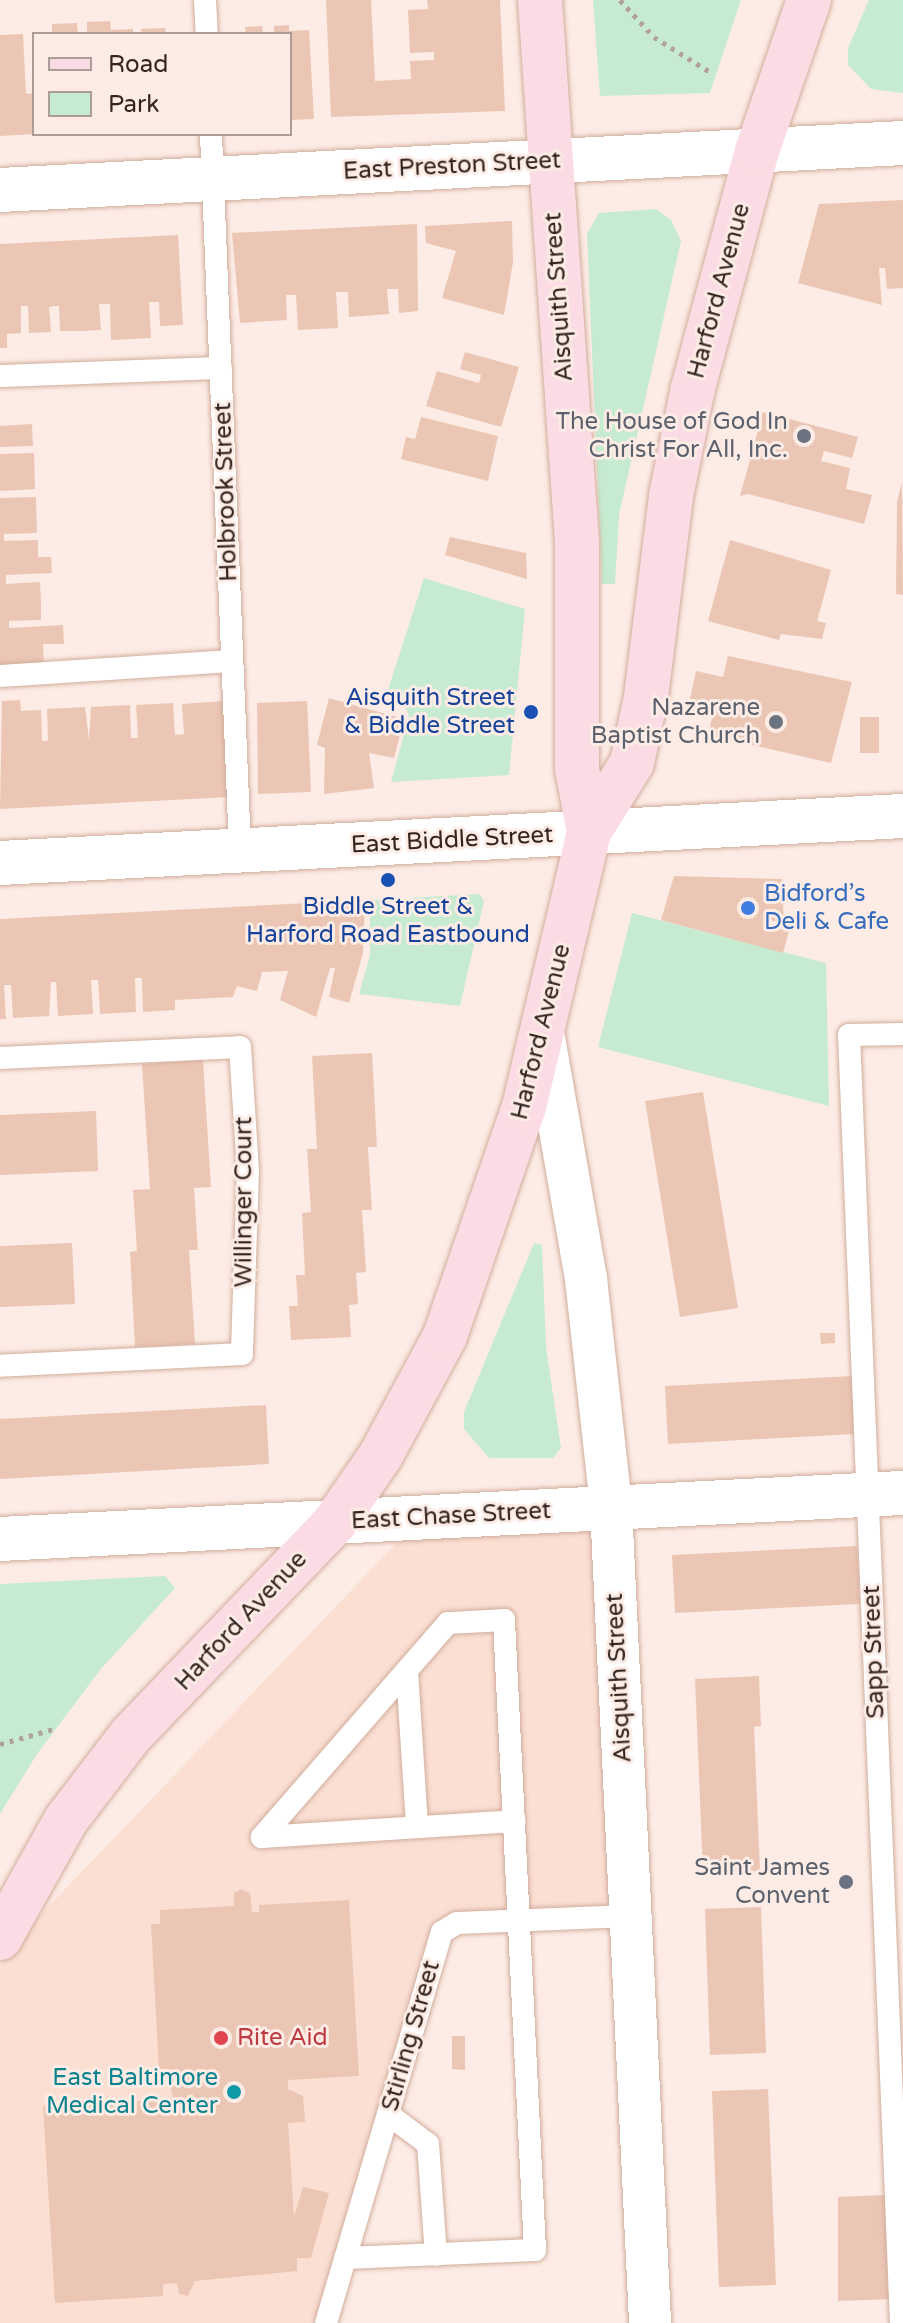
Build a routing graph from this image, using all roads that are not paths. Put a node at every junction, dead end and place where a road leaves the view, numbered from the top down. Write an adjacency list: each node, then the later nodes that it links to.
1 (205, 0): 4 (lane)
2 (540, 0): 8 (main road, Aisquith Street)
3 (809, 0): 7 (main road, Harford Avenue)
4 (207, 32)
5 (211, 136): 9 (lane, Holbrook Street)
6 (903, 143): 7 (main road, East Preston Street)
7 (757, 151): 8 (main road, East Preston Street); 16 (main road, Harford Avenue)
8 (549, 161): 9 (main road, East Preston Street); 16 (main road, Aisquith Street)
9 (213, 179): 10 (main road, East Preston Street); 11 (lane, Holbrook Street)
10 (0, 190)
11 (221, 368): 12 (lane); 13 (lane, Holbrook Street)
12 (0, 376)
13 (232, 661): 14 (lane); 17 (lane, Holbrook Street)
14 (0, 676)
15 (903, 816): 16 (main road, East Biddle Street)
16 (589, 832): 17 (main road, East Biddle Street); 20 (main road, Harford Avenue)
17 (240, 850): 18 (main road, East Biddle Street)
18 (0, 863)
19 (903, 1034): 23 (lane, Sapp Street)
20 (544, 1038): 24 (street, Aisquith Street); 25 (main road, Harford Avenue)
21 (0, 1058): 22 (lane, Willinger Court)
22 (0, 1366)
23 (885, 1494): 24 (main road, East Chase Street); 38 (lane, Sapp Street)
24 (611, 1507): 25 (main road, East Chase Street); 30 (street, Aisquith Street)
25 (335, 1522): 26 (main road, East Chase Street); 32 (main road, Harford Avenue)
26 (0, 1539)
27 (407, 1671): 28 (lane); 29 (lane); 29 (lane)
28 (514, 1821): 29 (lane); 31 (lane)
29 (417, 1827)
30 (630, 1916): 31 (lane, Stirling Street); 37 (street, Aisquith Street)
31 (520, 1920): 33 (lane, Stirling Street); 34 (lane)
32 (0, 1938)
33 (388, 2114): 34 (lane); 35 (lane, Stirling Street)
34 (436, 2255): 35 (lane)
35 (345, 2258): 36 (lane, Stirling Street)
36 (326, 2323)
37 (650, 2323)
38 (901, 2323)

